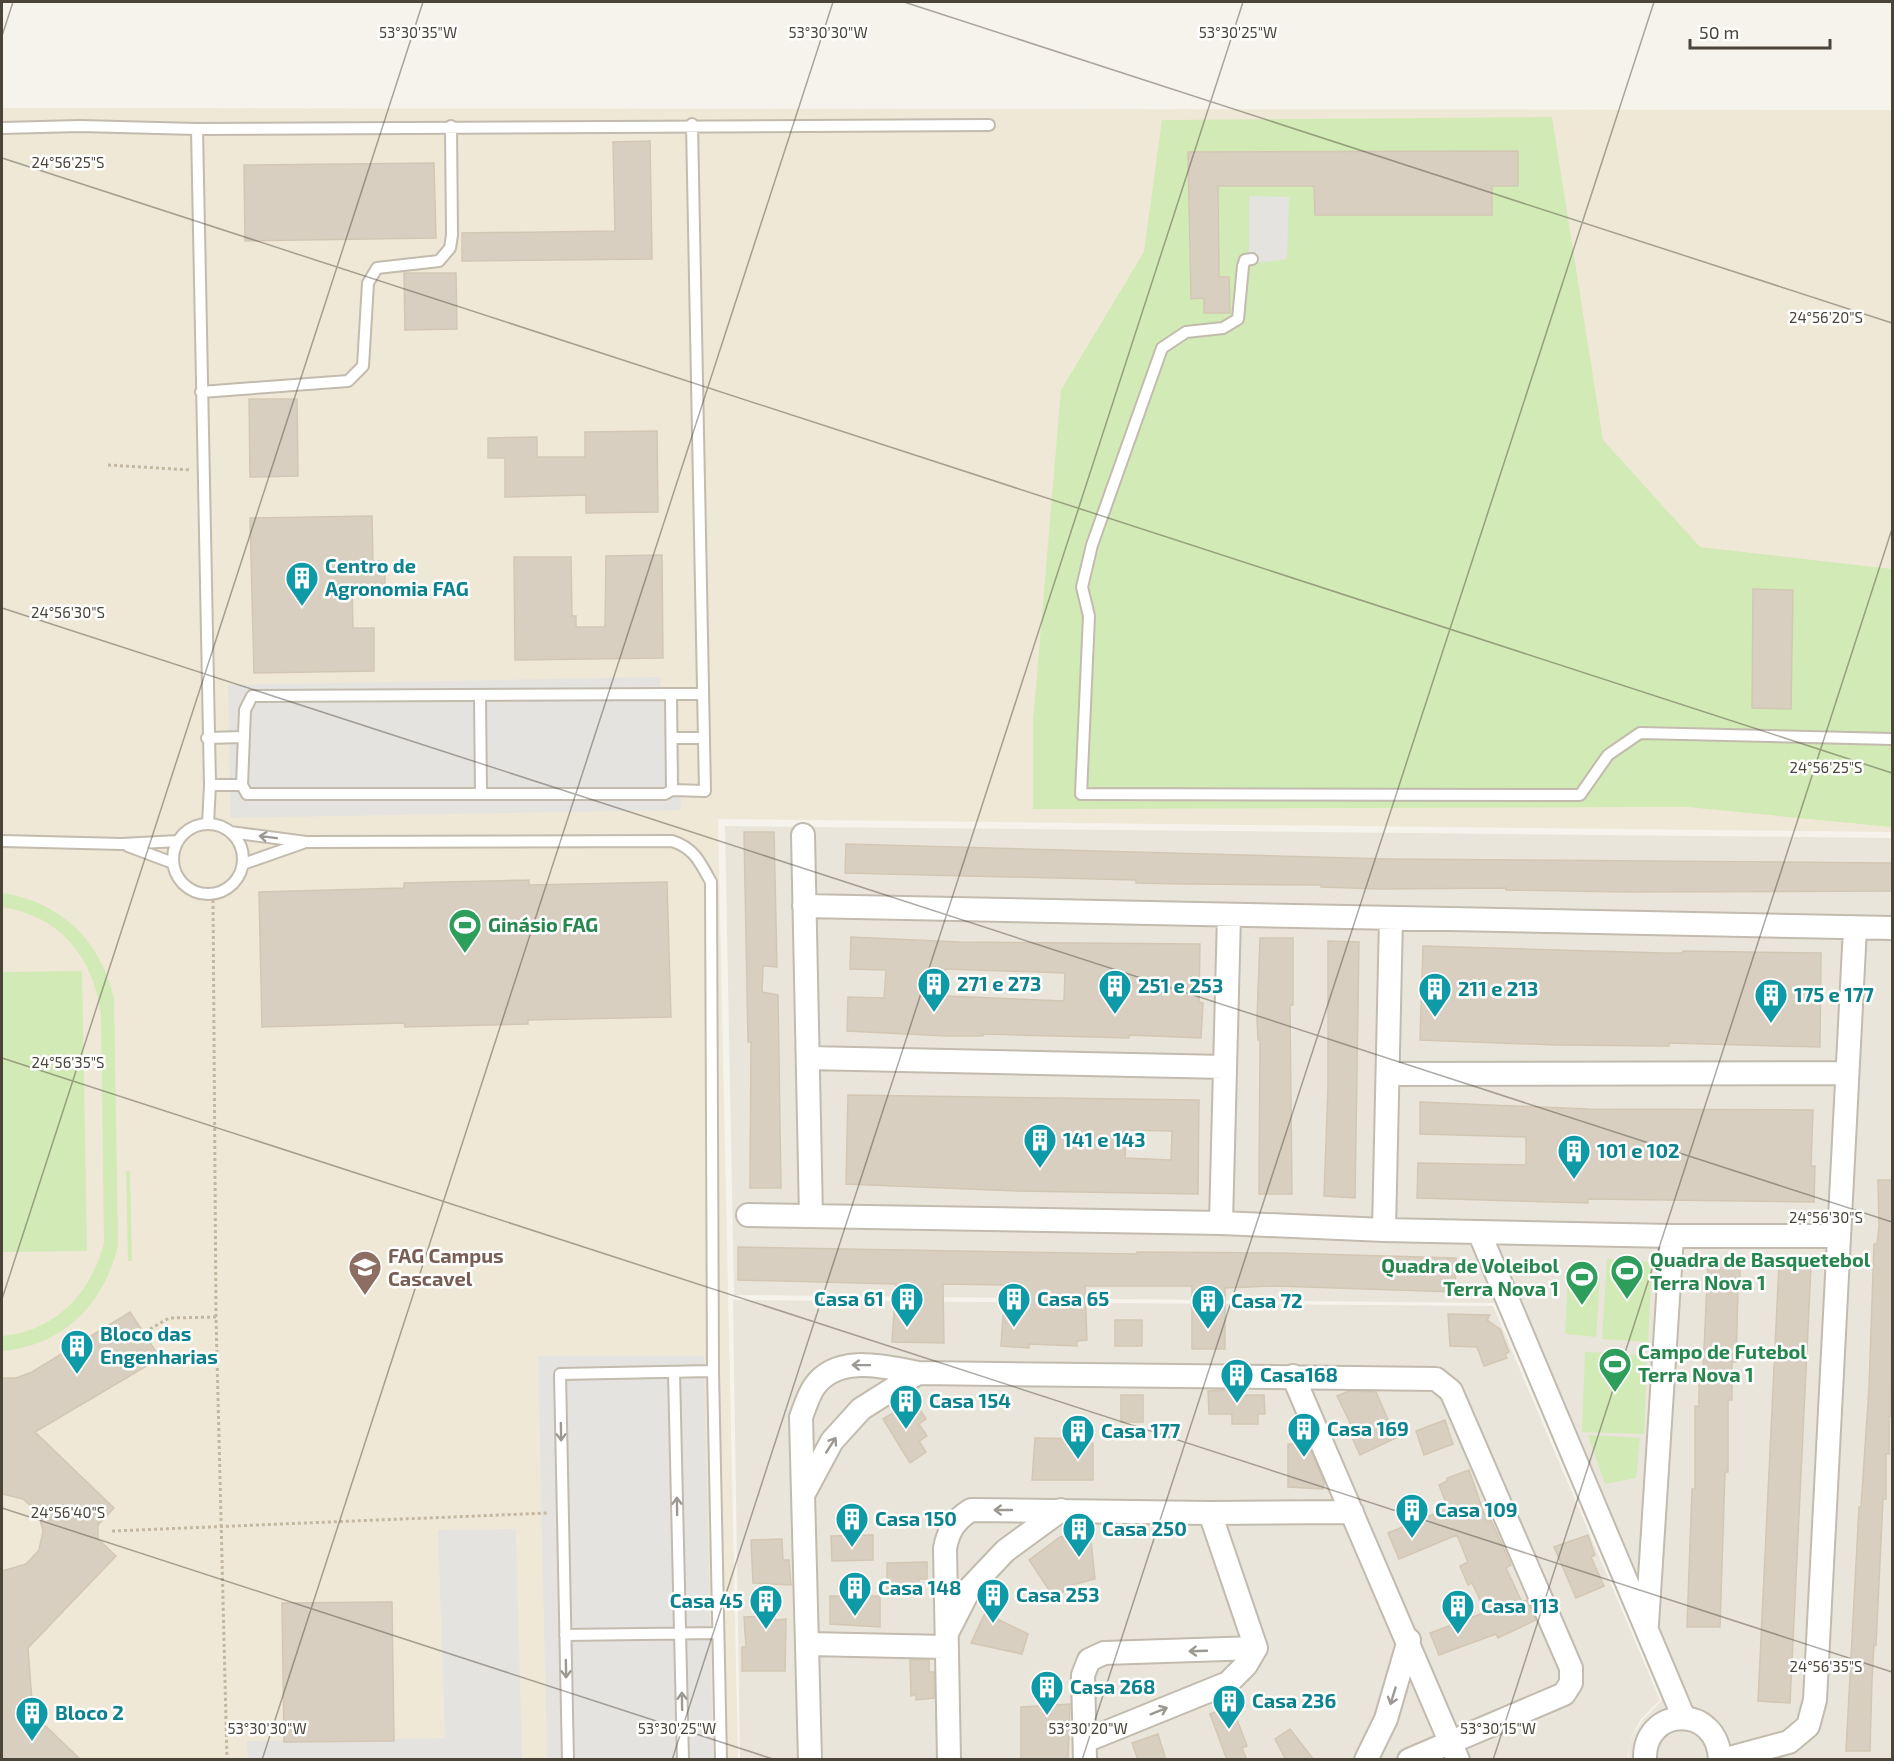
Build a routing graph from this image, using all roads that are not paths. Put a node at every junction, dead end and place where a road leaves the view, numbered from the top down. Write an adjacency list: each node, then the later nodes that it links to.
1 (692, 124): 2 (lane); 3 (lane); 9 (lane)
2 (989, 124)
3 (451, 126): 5 (lane); 7 (lane)
4 (2, 128): 5 (lane)
5 (197, 129): 7 (lane)
6 (1252, 259): 15 (lane)
7 (201, 392): 12 (lane)
8 (671, 694): 9 (lane); 10 (lane); 13 (lane)
9 (703, 694): 14 (lane)
10 (480, 695): 11 (lane); 19 (lane)
11 (243, 737): 12 (lane); 17 (lane)
12 (207, 738): 16 (lane)
13 (672, 738): 14 (lane); 18 (lane)
14 (704, 738): 18 (lane)
15 (1893, 739)
16 (210, 785): 17 (lane); 20 (lane)
17 (242, 785): 19 (lane)
18 (672, 789): 19 (lane)
19 (481, 794)
20 (208, 824): 21 (lane); 24 (lane)
21 (230, 832): 25 (lane, one-way to 21); 28 (lane)
22 (803, 835): 29 (street)
23 (2, 841): 26 (lane)
24 (178, 841): 26 (lane); 27 (lane)
25 (306, 842): 28 (lane); 45 (lane)
26 (122, 844): 27 (lane)
27 (173, 863): 28 (lane)
28 (243, 864)
29 (804, 906): 30 (street); 34 (street)
30 (1228, 915): 31 (street); 35 (street)
31 (1391, 918): 32 (street); 37 (street)
32 (1855, 928): 33 (street); 36 (street)
33 (1893, 928)
34 (808, 1058): 35 (street); 39 (street)
35 (1225, 1067): 40 (street)
36 (1847, 1073): 37 (street); 44 (street)
37 (1388, 1074): 41 (street)
38 (748, 1215): 39 (street)
39 (811, 1216): 40 (street)
40 (1221, 1223): 41 (street)
41 (1384, 1230): 42 (street)
42 (1479, 1232): 43 (street); 54 (street)
43 (1672, 1236): 44 (street); 53 (street)
44 (1838, 1236): 74 (street)
45 (713, 1371): 46 (lane); 57 (lane)
46 (674, 1372): 56 (lane, one-way to 46); 58 (lane, one-way to 58)
47 (918, 1373): 48 (street); 49 (street, one-way to 47); 49 (street, one-way to 49)
48 (1293, 1376): 51 (street); 65 (street)
49 (802, 1496): 61 (street)
50 (1061, 1510): 52 (street); 59 (street); 59 (street, one-way to 59)
51 (1352, 1512): 52 (street); 60 (street)
52 (1210, 1513): 62 (street)
53 (1652, 1554): 54 (street); 55 (street)
54 (1619, 1563): 55 (street)
55 (1647, 1630): 63 (street)
56 (680, 1633): 57 (lane); 58 (lane); 67 (lane, one-way to 56)
57 (718, 1633): 68 (lane)
58 (565, 1635): 66 (lane, one-way to 66)
59 (946, 1640): 61 (street); 70 (street)
60 (1409, 1640): 65 (street); 71 (street, one-way to 71)
61 (809, 1644): 69 (street)
62 (1256, 1648): 64 (street, one-way to 62); 64 (street, one-way to 64)
63 (1684, 1718): 73 (street); 74 (street)
64 (1085, 1750)
65 (1454, 1750): 72 (street)
66 (568, 1760)
67 (683, 1760)
68 (721, 1760)
69 (810, 1760)
70 (949, 1760)
71 (1366, 1760)
72 (1409, 1760)
73 (1645, 1760)
74 (1721, 1760)

